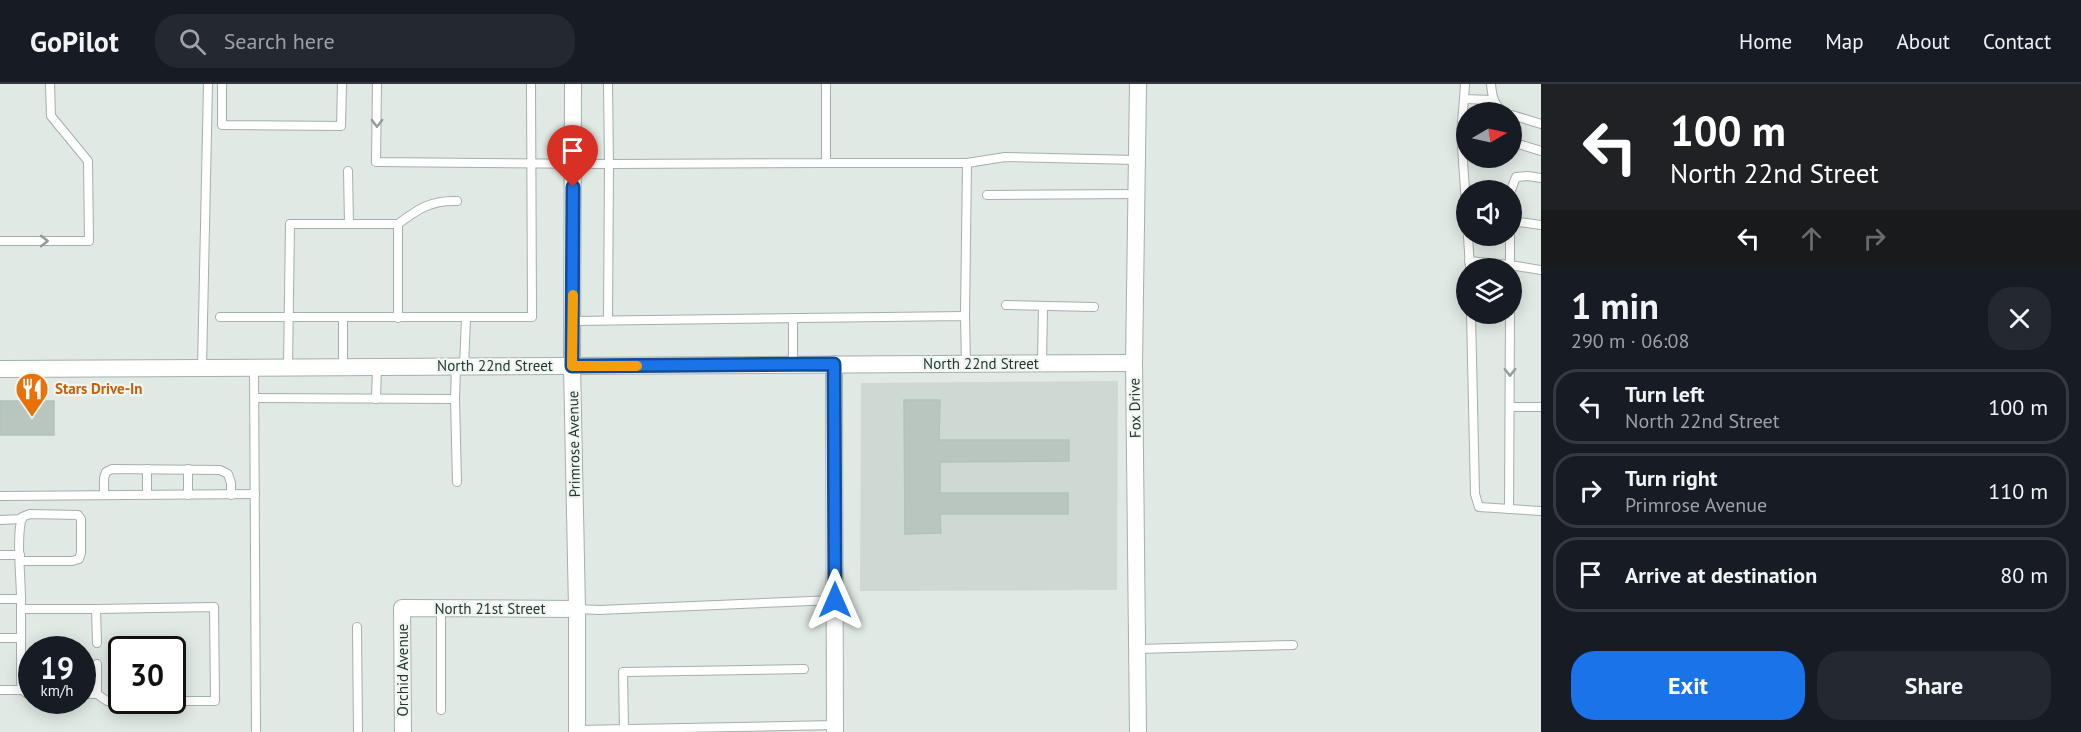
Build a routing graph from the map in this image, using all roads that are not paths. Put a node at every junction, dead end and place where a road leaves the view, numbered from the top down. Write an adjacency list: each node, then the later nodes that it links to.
1 (50, 84): 35 (lane, one-way to 1)
2 (208, 84): 61 (lane)
3 (222, 84): 4 (lane)
4 (342, 84)
5 (377, 84): 22 (lane, one-way to 22)
6 (531, 84): 22 (lane)
7 (573, 84): 24 (street, Primrose Avenue)
8 (608, 84): 23 (lane)
9 (826, 84): 20 (lane)
10 (1138, 84): 19 (street, Fox Drive)
11 (1465, 84): 13 (lane)
12 (1491, 84): 14 (lane)
13 (1464, 99): 14 (lane)
14 (1493, 100)
15 (1522, 118): 16 (lane)
16 (1541, 124)
17 (1522, 145): 18 (lane)
18 (1541, 151)
19 (1137, 160): 21 (lane); 28 (street, Fox Drive)
20 (826, 163): 21 (lane); 23 (lane)
21 (967, 163): 41 (lane)
22 (532, 164): 24 (lane); 46 (lane)
23 (609, 164): 24 (lane); 48 (lane)
24 (573, 165): 49 (street, Primrose Avenue)
25 (348, 171): 32 (lane)
26 (1541, 178): 27 (lane)
27 (1515, 180)
28 (1137, 194): 29 (lane); 53 (street, Fox Drive)
29 (987, 195)
30 (457, 201): 33 (lane)
31 (1522, 222): 34 (lane)
32 (348, 224): 33 (lane); 43 (lane)
33 (398, 224): 45 (lane)
34 (1541, 225)
35 (0, 241)
36 (1522, 268): 37 (lane)
37 (1541, 270)
38 (1006, 305): 39 (lane)
39 (1042, 306): 40 (lane); 52 (lane)
40 (1094, 307)
41 (965, 316): 47 (lane); 55 (lane)
42 (220, 317): 43 (lane)
43 (288, 318): 44 (lane); 63 (lane)
44 (343, 318): 45 (lane); 58 (lane)
45 (398, 318): 46 (lane)
46 (466, 318): 60 (lane)
47 (793, 318): 48 (lane); 56 (lane)
48 (608, 320): 49 (lane)
49 (573, 321): 57 (street, Primrose Avenue)
50 (1472, 324): 79 (lane)
51 (1510, 324): 68 (lane, one-way to 68)
52 (1042, 363): 53 (street, North 22nd Street); 55 (street, North 22nd Street)
53 (1134, 363): 99 (street, Fox Drive)
54 (834, 364): 55 (street, North 22nd Street); 56 (street, North 22nd Street); 87 (street)
55 (966, 364)
56 (793, 365): 57 (street, North 22nd Street)
57 (572, 366): 60 (street, North 22nd Street); 92 (street, Primrose Avenue)
58 (343, 367): 59 (street, North 22nd Street); 63 (street, North 22nd Street)
59 (377, 367): 60 (street, North 22nd Street); 66 (lane)
60 (460, 367): 67 (lane)
61 (202, 368): 62 (street, North 22nd Street); 64 (street, North 22nd Street)
62 (254, 368): 63 (street, North 22nd Street); 65 (lane)
63 (288, 368)
64 (0, 369)
65 (255, 398): 66 (lane); 73 (lane)
66 (376, 399): 67 (lane)
67 (455, 399): 72 (lane)
68 (1509, 407): 69 (lane); 79 (lane)
69 (1541, 407)
70 (147, 469): 71 (lane); 74 (lane); 75 (lane)
71 (188, 469): 76 (lane); 77 (lane)
72 (458, 482)
73 (255, 494): 77 (lane); 109 (lane)
74 (104, 495): 75 (lane); 78 (lane)
75 (147, 495): 76 (lane)
76 (188, 495): 77 (lane)
77 (231, 495)
78 (0, 496)
79 (1509, 509): 80 (lane)
80 (1541, 511)
81 (22, 519): 82 (lane); 84 (lane); 84 (lane)
82 (0, 520)
83 (0, 555): 84 (lane)
84 (20, 558): 86 (lane)
85 (0, 599): 86 (lane)
86 (21, 599): 89 (lane)
87 (835, 600): 92 (lane); 107 (street)
88 (402, 608): 91 (street, North 21st Street); 111 (street, Orchid Avenue)
89 (21, 609): 90 (lane); 94 (lane)
90 (96, 609): 97 (lane); 104 (lane)
91 (441, 609): 92 (street, North 21st Street); 105 (lane)
92 (577, 609): 108 (street, Primrose Avenue)
93 (357, 627): 110 (lane)
94 (21, 636)
95 (0, 638): 96 (lane)
96 (18, 638)
97 (97, 643)
98 (1293, 645): 99 (lane)
99 (1137, 649): 112 (street, Fox Drive)
100 (97, 664): 104 (lane)
101 (804, 669): 106 (lane)
102 (0, 690): 103 (lane)
103 (18, 690)
104 (97, 694)
105 (441, 710)
106 (624, 729): 107 (lane); 108 (lane)
107 (835, 729)
108 (578, 731)
109 (256, 732)
110 (358, 732)
111 (403, 732)
112 (1138, 732)

